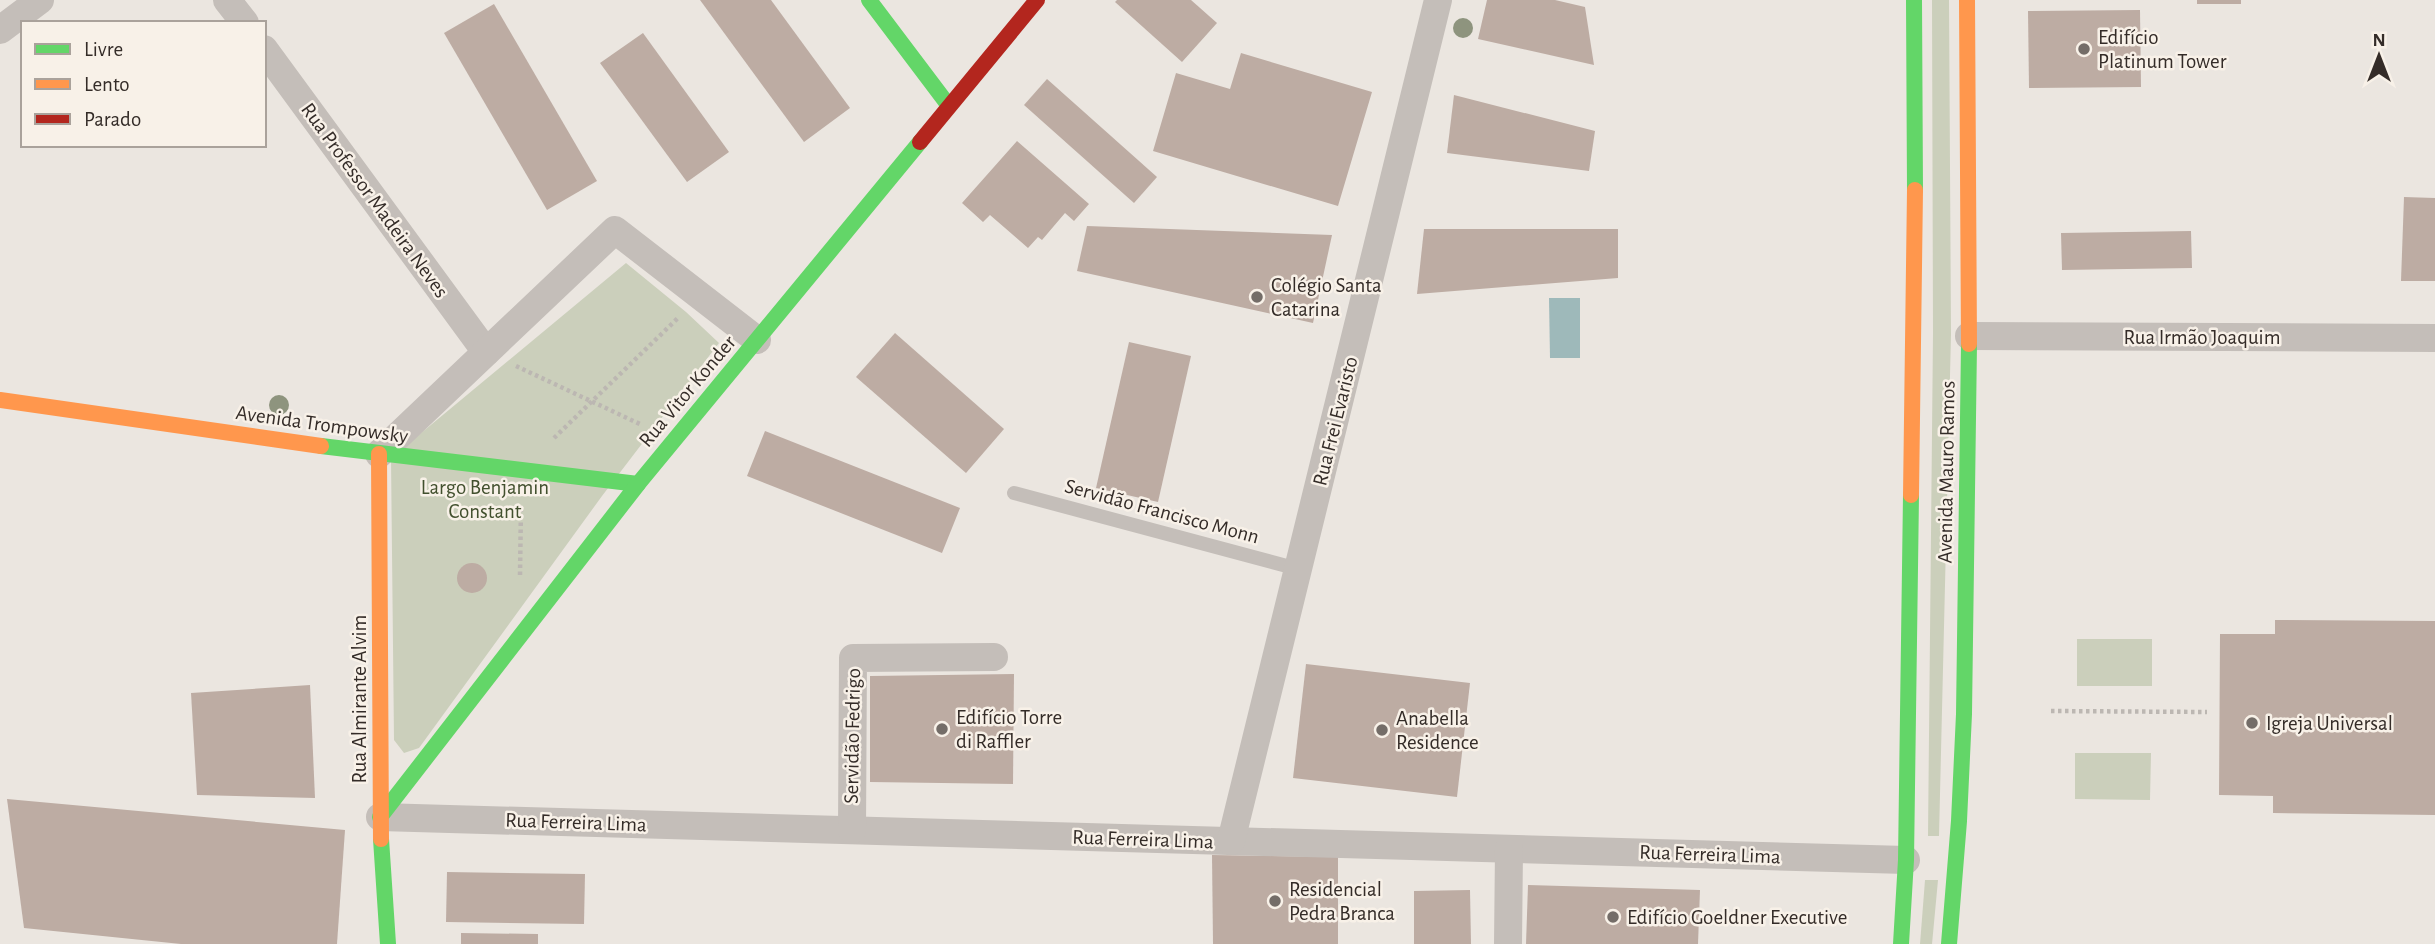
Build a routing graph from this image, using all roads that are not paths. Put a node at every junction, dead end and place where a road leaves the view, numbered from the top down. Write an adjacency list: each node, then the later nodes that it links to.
1 (40, 0): 9 (street)
2 (227, 0): 8 (street)
3 (869, 0): 11 (main road)
4 (1037, 0): 11 (main road, Rua Vitor Konder)
5 (1438, 0): 24 (street, Rua Frei Evaristo)
6 (1914, 0): 30 (main road, Avenida Mauro Ramos)
7 (1966, 0): 12 (main road, Avenida Mauro Ramos)
8 (243, 21)
9 (0, 30)
10 (266, 52): 15 (street, Rua Professor Madeira Neves)
11 (949, 106): 14 (main road, Rua Vitor Konder)
12 (1969, 336): 13 (street, Rua Irmão Joaquim); 34 (main road, Avenida Mauro Ramos)
13 (2435, 338)
14 (757, 340): 15 (street); 19 (main road, Rua Vitor Konder)
15 (486, 352): 17 (street)
16 (0, 400): 17 (main road, Avenida Trompowsky)
17 (379, 454): 18 (main road, Avenida Trompowsky); 26 (main road, Rua Almirante Alvim)
18 (566, 475): 19 (main road, Avenida Trompowsky); 21 (main road)
19 (638, 484): 23 (main road, Rua Vitor Konder)
20 (1014, 493): 24 (lane, Servidão Francisco Monn)
21 (585, 496)
22 (593, 513): 23 (main road)
23 (594, 541): 26 (main road, Rua Vitor Konder)
24 (1298, 569): 28 (street, Rua Frei Evaristo)
25 (994, 657): 27 (street, Servidão Fedrigo)
26 (380, 817): 27 (street, Rua Ferreira Lima); 31 (main road, Rua Almirante Alvim)
27 (852, 830): 28 (street, Rua Ferreira Lima)
28 (1231, 841): 29 (street, Rua Ferreira Lima)
29 (1509, 849): 30 (street, Rua Ferreira Lima); 32 (street)
30 (1912, 860): 33 (main road, Avenida Mauro Ramos)
31 (388, 944)
32 (1508, 944)
33 (1901, 944)
34 (1949, 944)

